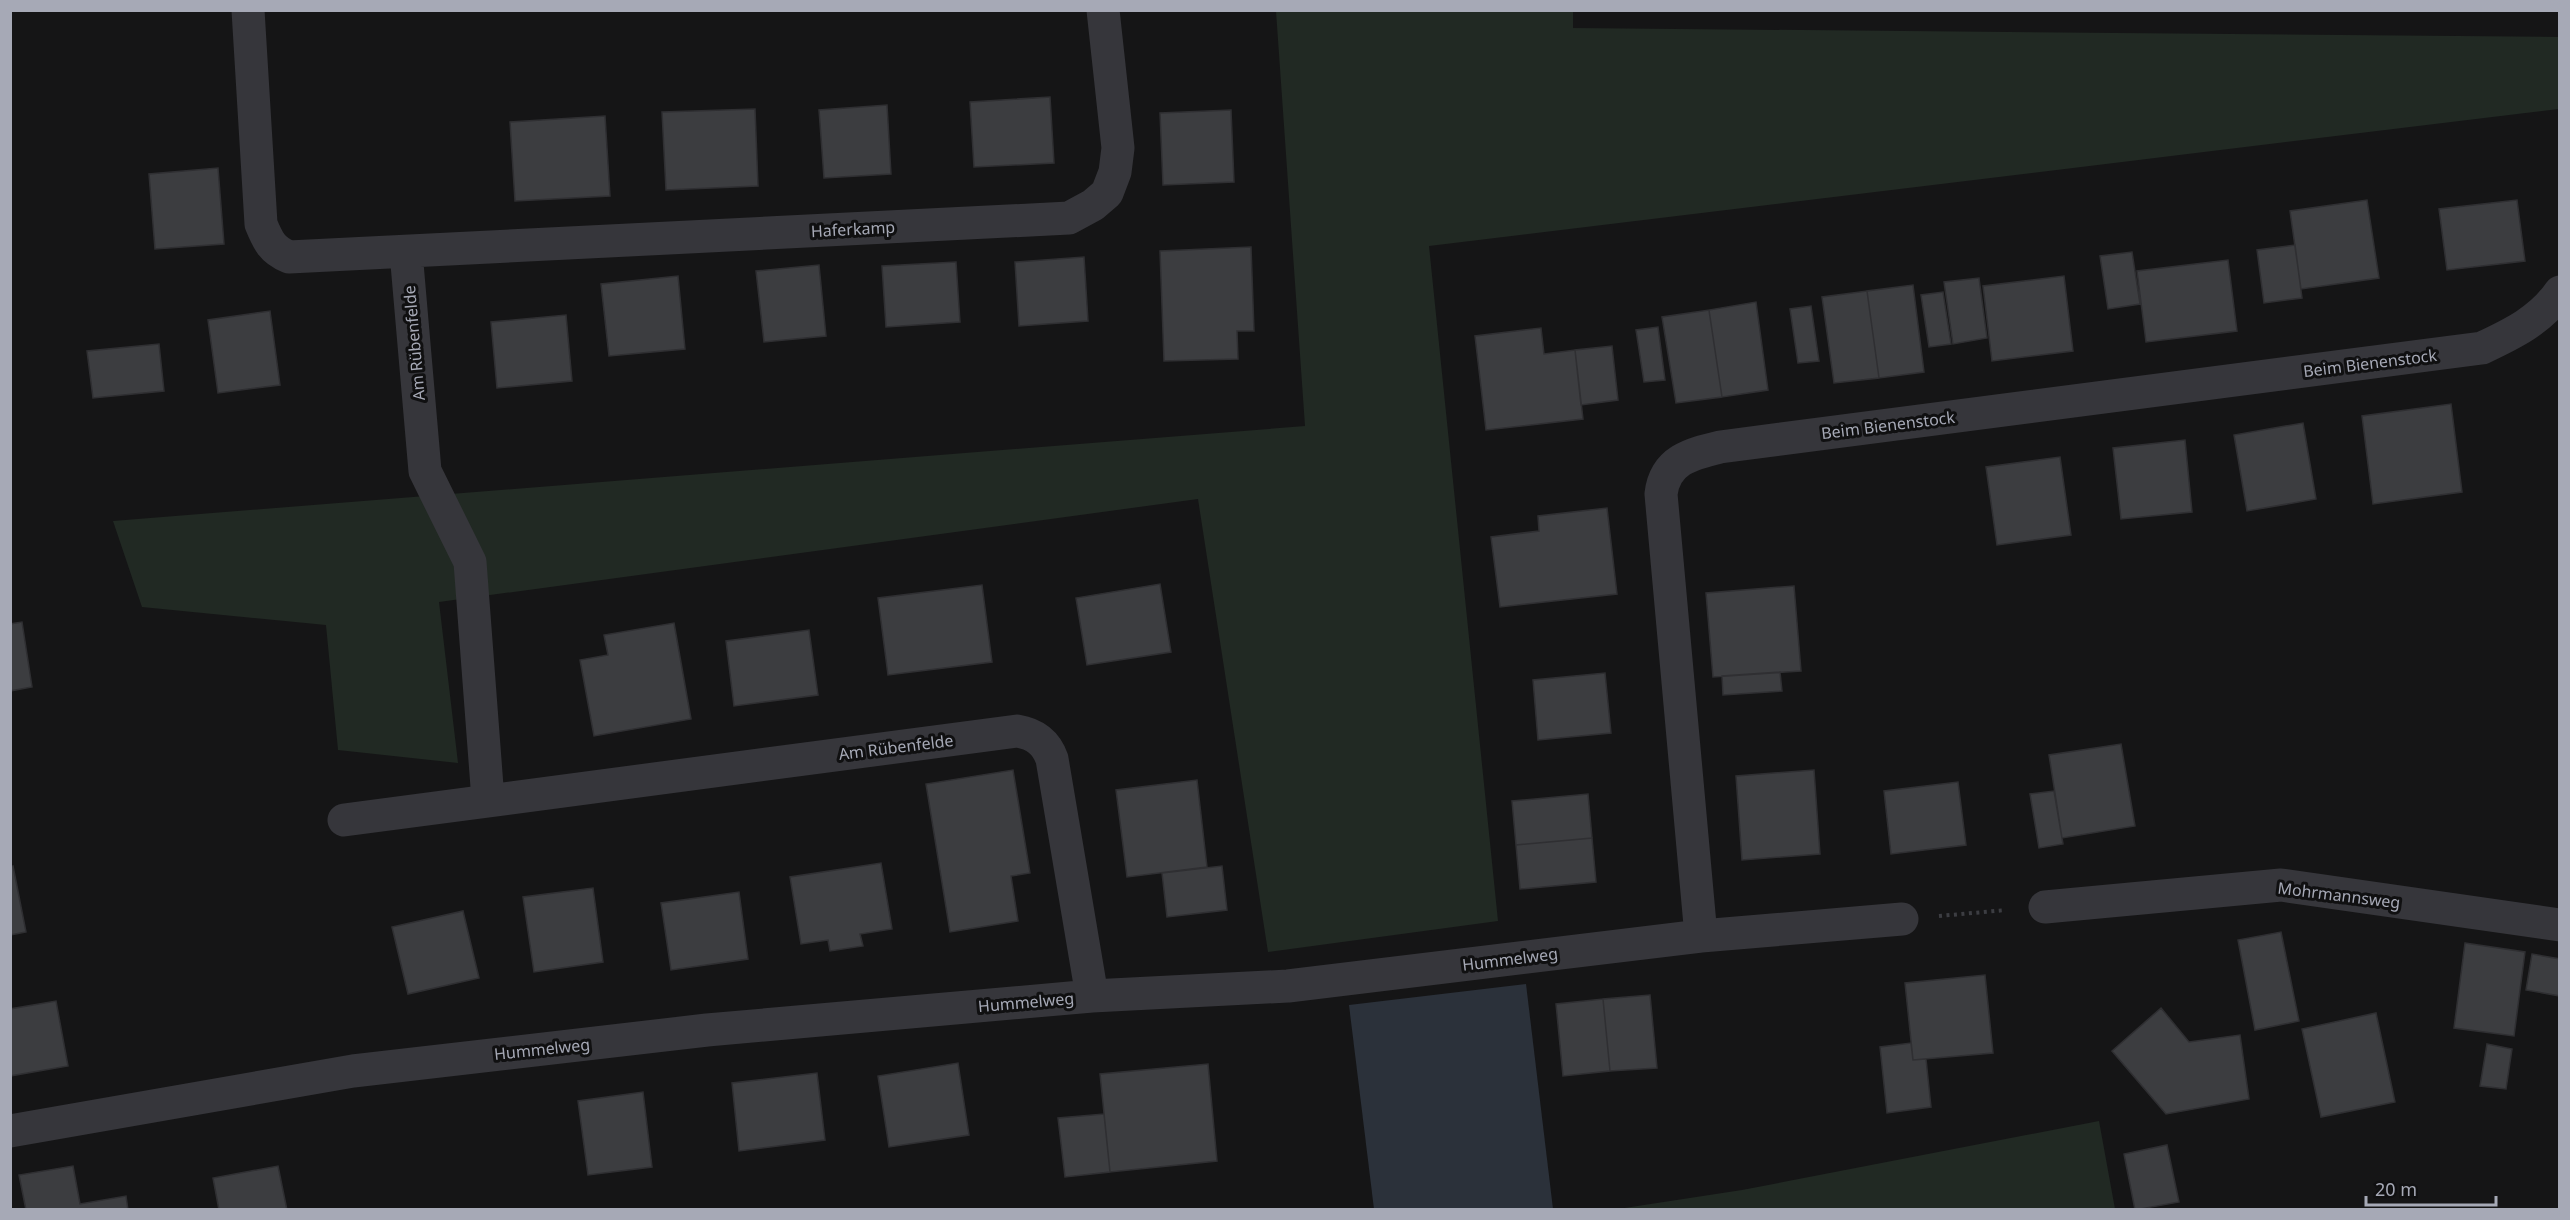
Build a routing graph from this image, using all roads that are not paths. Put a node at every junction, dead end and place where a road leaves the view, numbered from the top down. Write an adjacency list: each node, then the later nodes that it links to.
1 (248, 10): 3 (street)
2 (1103, 10): 3 (street, Haferkamp)
3 (406, 252): 5 (street, Am Rübenfelde)
4 (2559, 292): 10 (street, Beim Bienenstock)
5 (488, 800): 6 (street, Am Rübenfelde); 11 (street, Am Rübenfelde)
6 (344, 820)
7 (2045, 907): 9 (street, Mohrmannsweg)
8 (1902, 919): 10 (street, Hummelweg)
9 (2559, 925)
10 (1701, 936): 11 (street, Hummelweg)
11 (1092, 996): 12 (street, Hummelweg)
12 (10, 1131)

